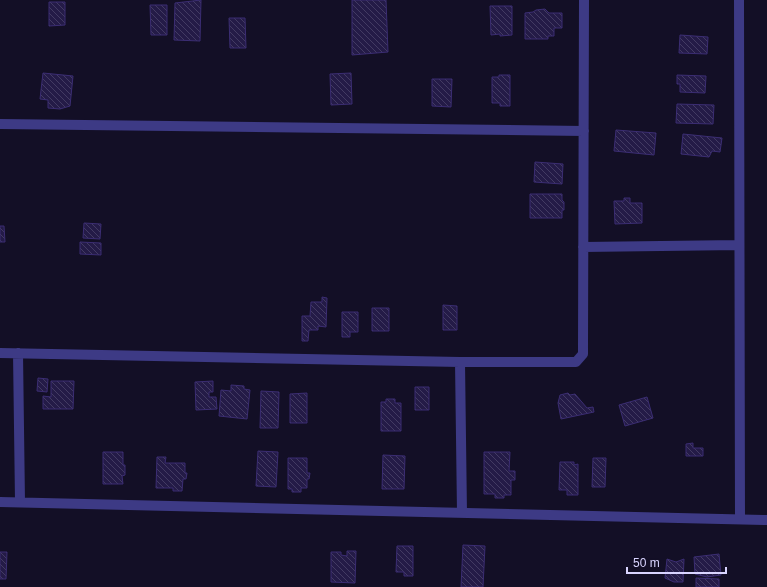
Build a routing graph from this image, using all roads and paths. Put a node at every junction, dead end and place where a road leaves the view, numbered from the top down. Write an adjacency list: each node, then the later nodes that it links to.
1 (584, 0): 4 (street)
2 (739, 0): 5 (street)
3 (0, 124): 4 (street)
4 (584, 131): 6 (street)
5 (739, 245): 6 (street); 13 (street)
6 (583, 247): 9 (street)
7 (0, 353): 8 (street)
8 (18, 353): 9 (street); 11 (street)
9 (460, 362): 12 (street)
10 (0, 502): 11 (street)
11 (20, 502): 12 (street)
12 (462, 513): 13 (street)
13 (740, 519): 14 (street)
14 (767, 520)

